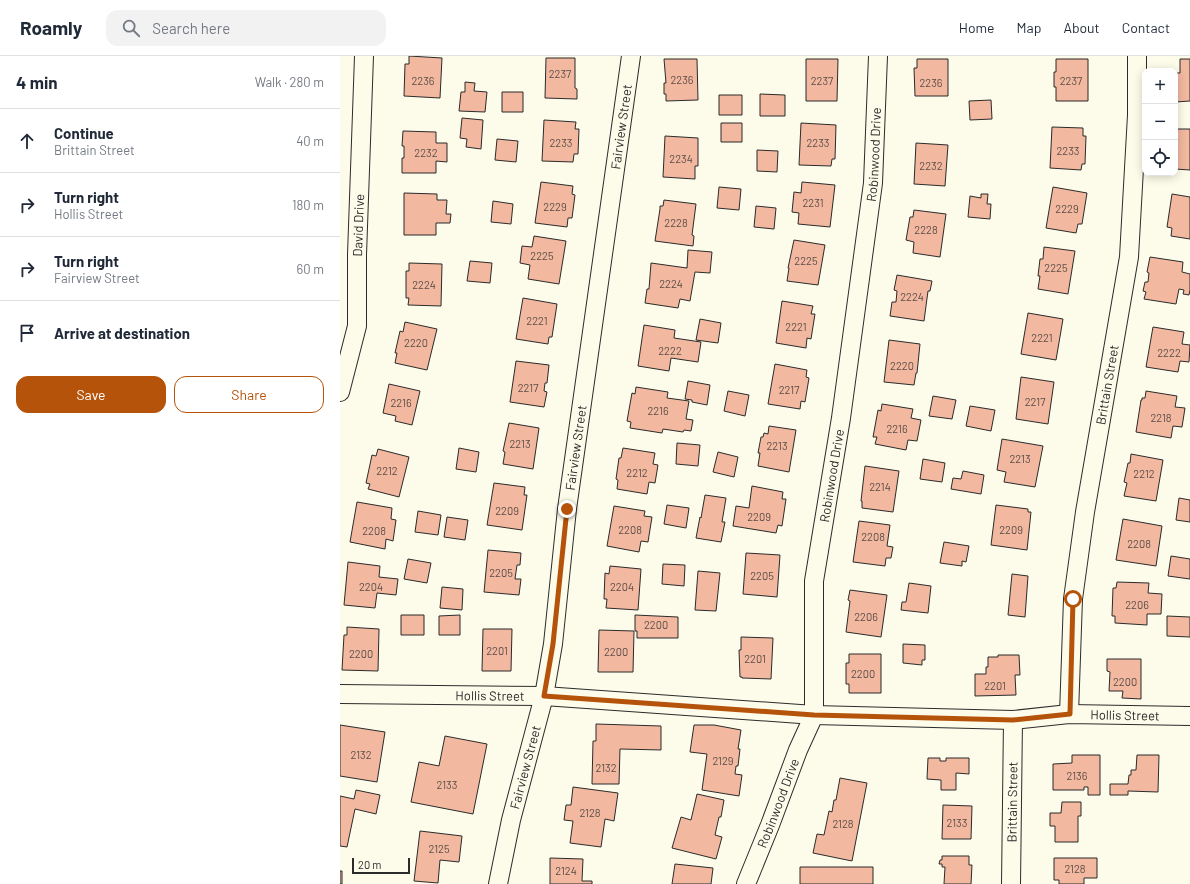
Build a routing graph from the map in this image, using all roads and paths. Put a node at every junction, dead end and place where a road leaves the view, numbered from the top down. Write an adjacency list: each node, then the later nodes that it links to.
1 (364, 56): 5 (street, David Drive)
2 (631, 56): 7 (street, Fairview Street)
3 (878, 56): 9 (street, Robinwood Drive)
4 (1137, 56): 8 (street, Brittain Street)
5 (340, 392)
6 (340, 694): 7 (street, Hollis Street)
7 (544, 696): 9 (street, Hollis Street); 12 (street, Fairview Street)
8 (1070, 714): 10 (street, Hollis Street); 11 (street, Hollis Street)
9 (814, 715): 11 (street, Hollis Street); 13 (street, Robinwood Drive)
10 (1190, 716)
11 (1013, 720): 14 (street, Brittain Street)
12 (498, 884)
13 (746, 884)
14 (1011, 884)

